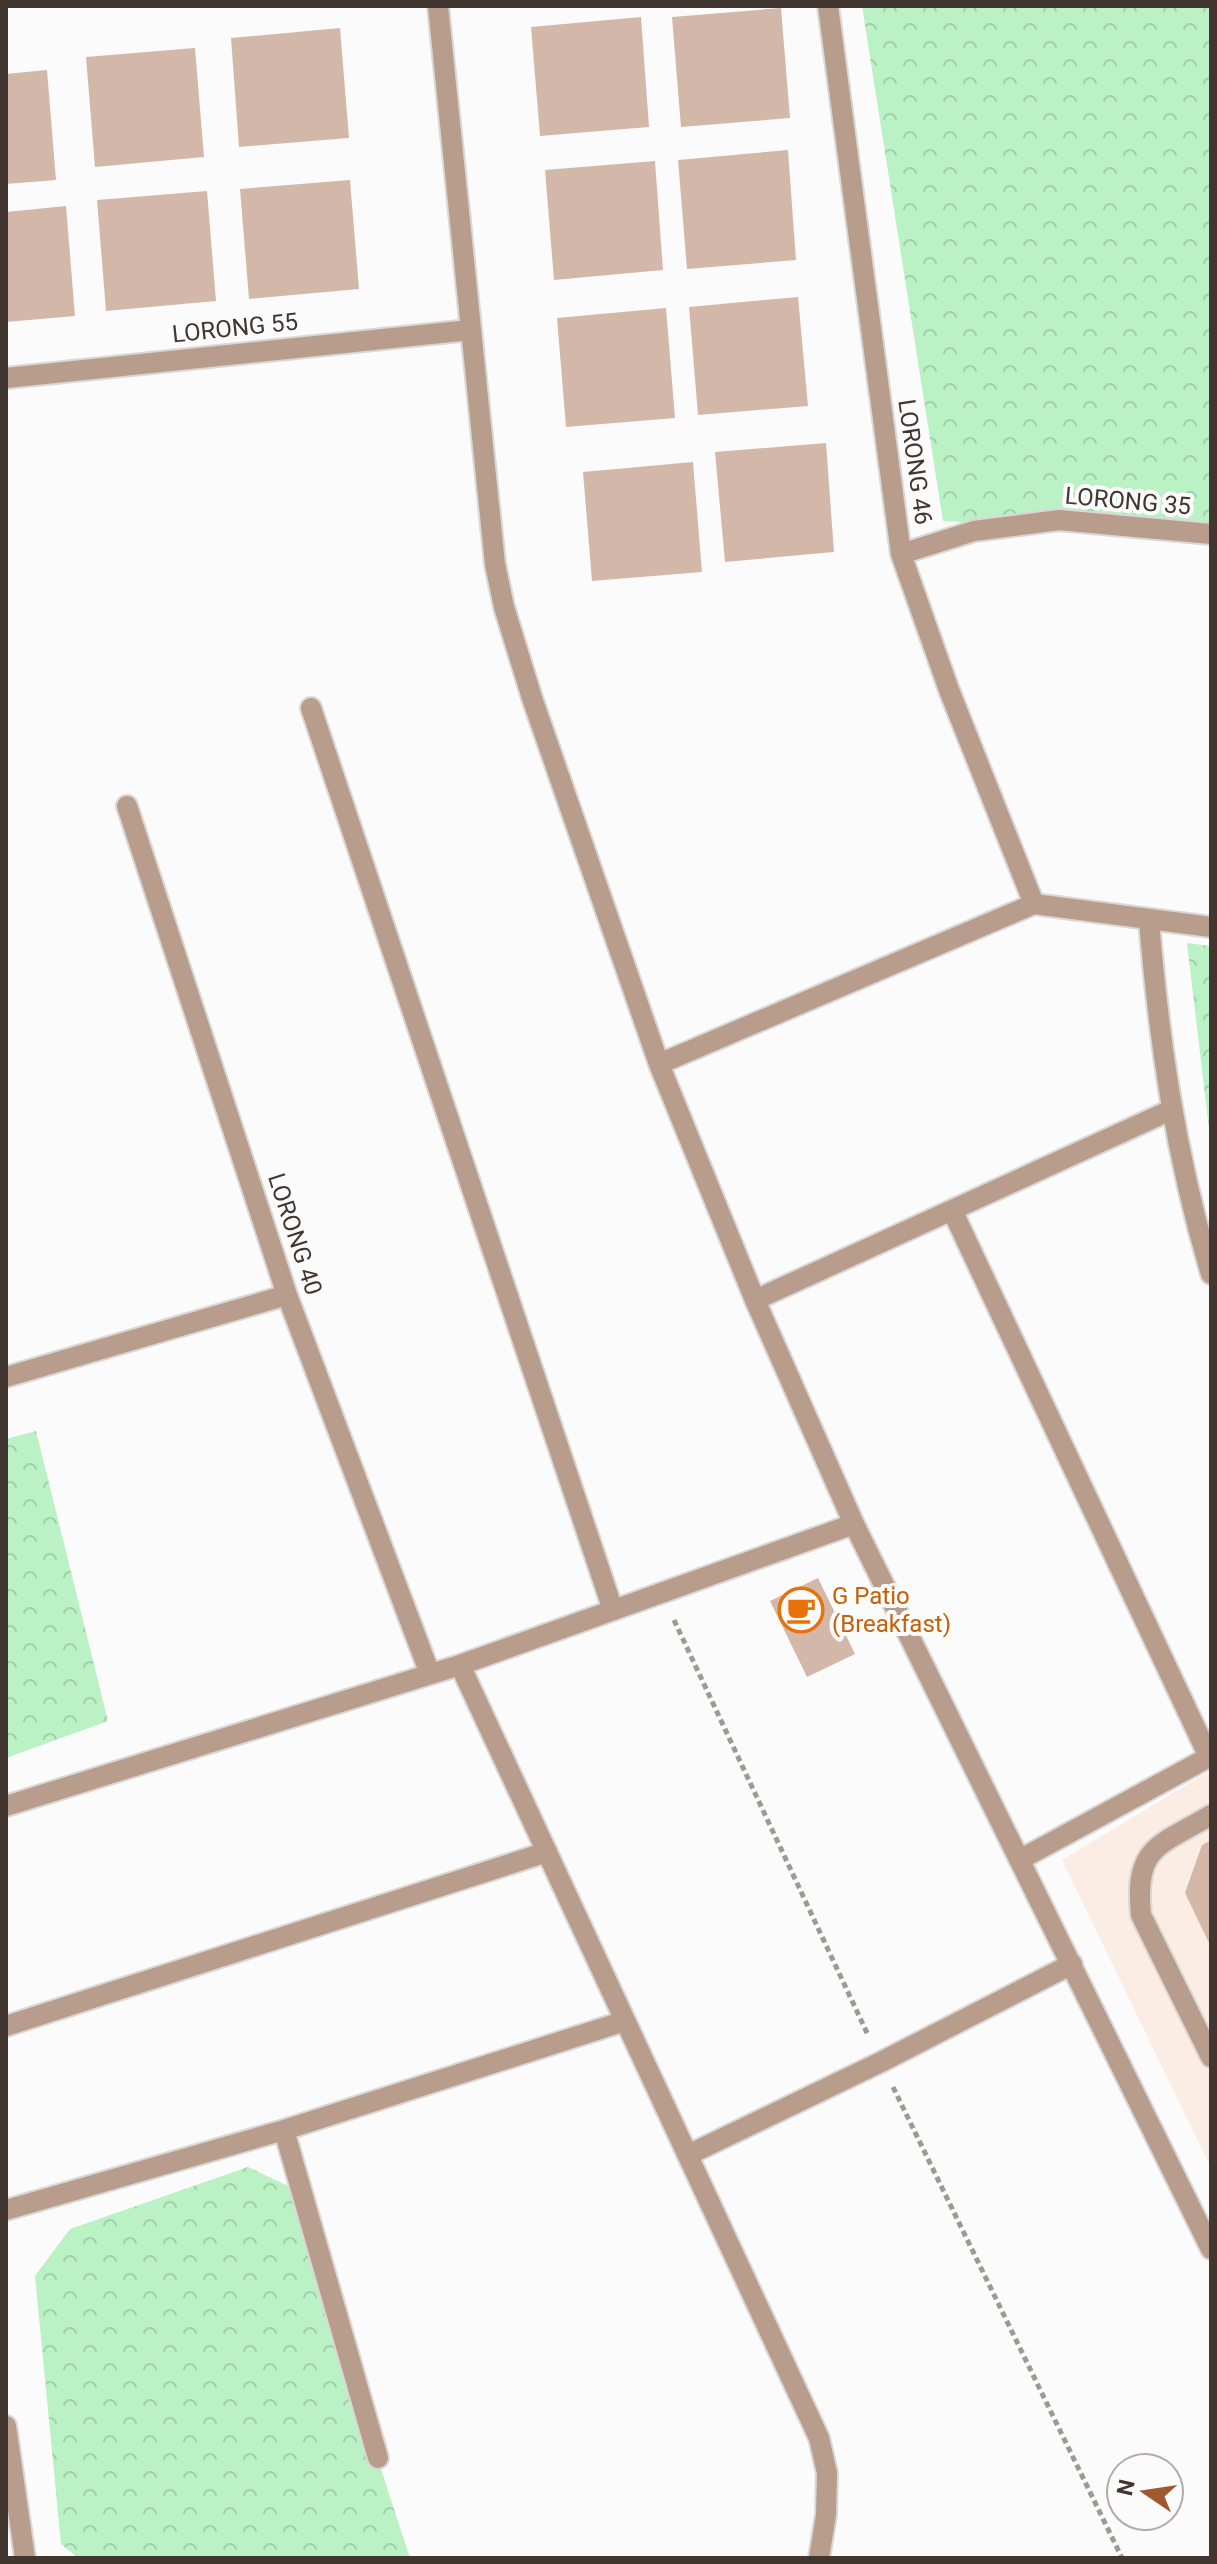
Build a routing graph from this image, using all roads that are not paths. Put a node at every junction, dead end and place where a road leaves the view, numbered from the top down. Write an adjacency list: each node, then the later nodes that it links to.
1 (438, 6): 3 (street)
2 (828, 6): 6 (street, LORONG 46)
3 (470, 330): 4 (street, LORONG 55); 12 (street)
4 (6, 378)
5 (1211, 534): 6 (street, LORONG 35)
6 (901, 554): 9 (street, LORONG 46)
7 (311, 708): 20 (street)
8 (127, 806): 16 (street, LORONG 40)
9 (1034, 904): 10 (street); 12 (street)
10 (1149, 921): 11 (street); 13 (street)
11 (1211, 927)
12 (659, 1064): 17 (street)
13 (1171, 1110): 14 (street); 15 (street)
14 (952, 1210): 17 (street); 23 (street)
15 (1211, 1274)
16 (287, 1295): 18 (street); 22 (street, LORONG 40)
17 (755, 1300): 19 (street)
18 (6, 1377)
19 (854, 1524): 20 (street); 27 (street)
20 (613, 1610): 21 (street)
21 (460, 1665): 22 (street); 26 (street)
22 (430, 1674): 24 (street)
23 (1210, 1756): 27 (street)
24 (6, 1806)
25 (1211, 1815): 31 (street)
26 (547, 1852): 29 (street); 30 (street)
27 (1021, 1859): 28 (street)
28 (1072, 1964): 33 (street); 35 (street)
29 (625, 2021): 32 (street); 33 (street)
30 (6, 2026)
31 (1211, 2057)
32 (284, 2130): 34 (street); 37 (street)
33 (688, 2155): 39 (street)
34 (6, 2210)
35 (1211, 2249)
36 (6, 2426): 38 (street)
37 (378, 2458)
38 (25, 2558)
39 (819, 2558)

